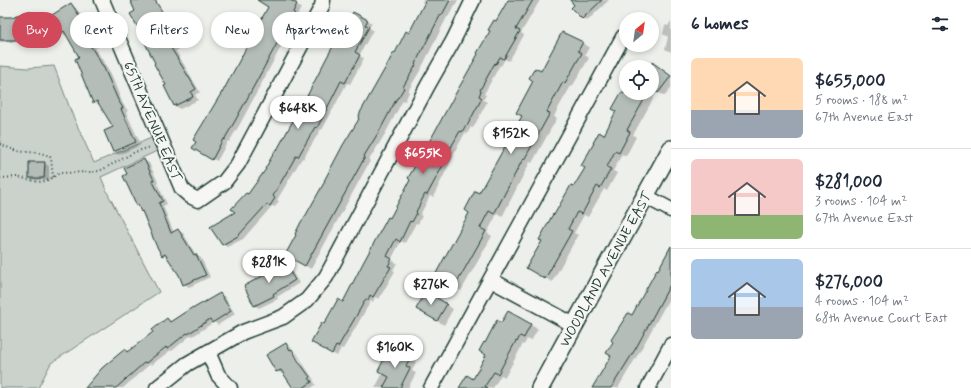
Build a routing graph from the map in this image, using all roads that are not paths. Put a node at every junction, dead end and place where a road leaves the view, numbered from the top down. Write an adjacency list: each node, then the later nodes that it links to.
1 (102, 0): 2 (street, 65TH AVENUE EAST)
2 (323, 0)
3 (473, 0): 11 (street)
4 (619, 44): 8 (street)
5 (671, 149): 6 (street, WOODLAND AVENUE EAST)
6 (646, 196): 7 (street); 9 (street, WOODLAND AVENUE EAST)
7 (671, 210)
8 (491, 280): 9 (street); 14 (street)
9 (574, 325): 15 (street, WOODLAND AVENUE EAST)
10 (671, 345): 16 (street)
11 (208, 352): 12 (street); 13 (street)
12 (157, 388)
13 (230, 388)
14 (431, 388)
15 (540, 388)
16 (648, 388)

